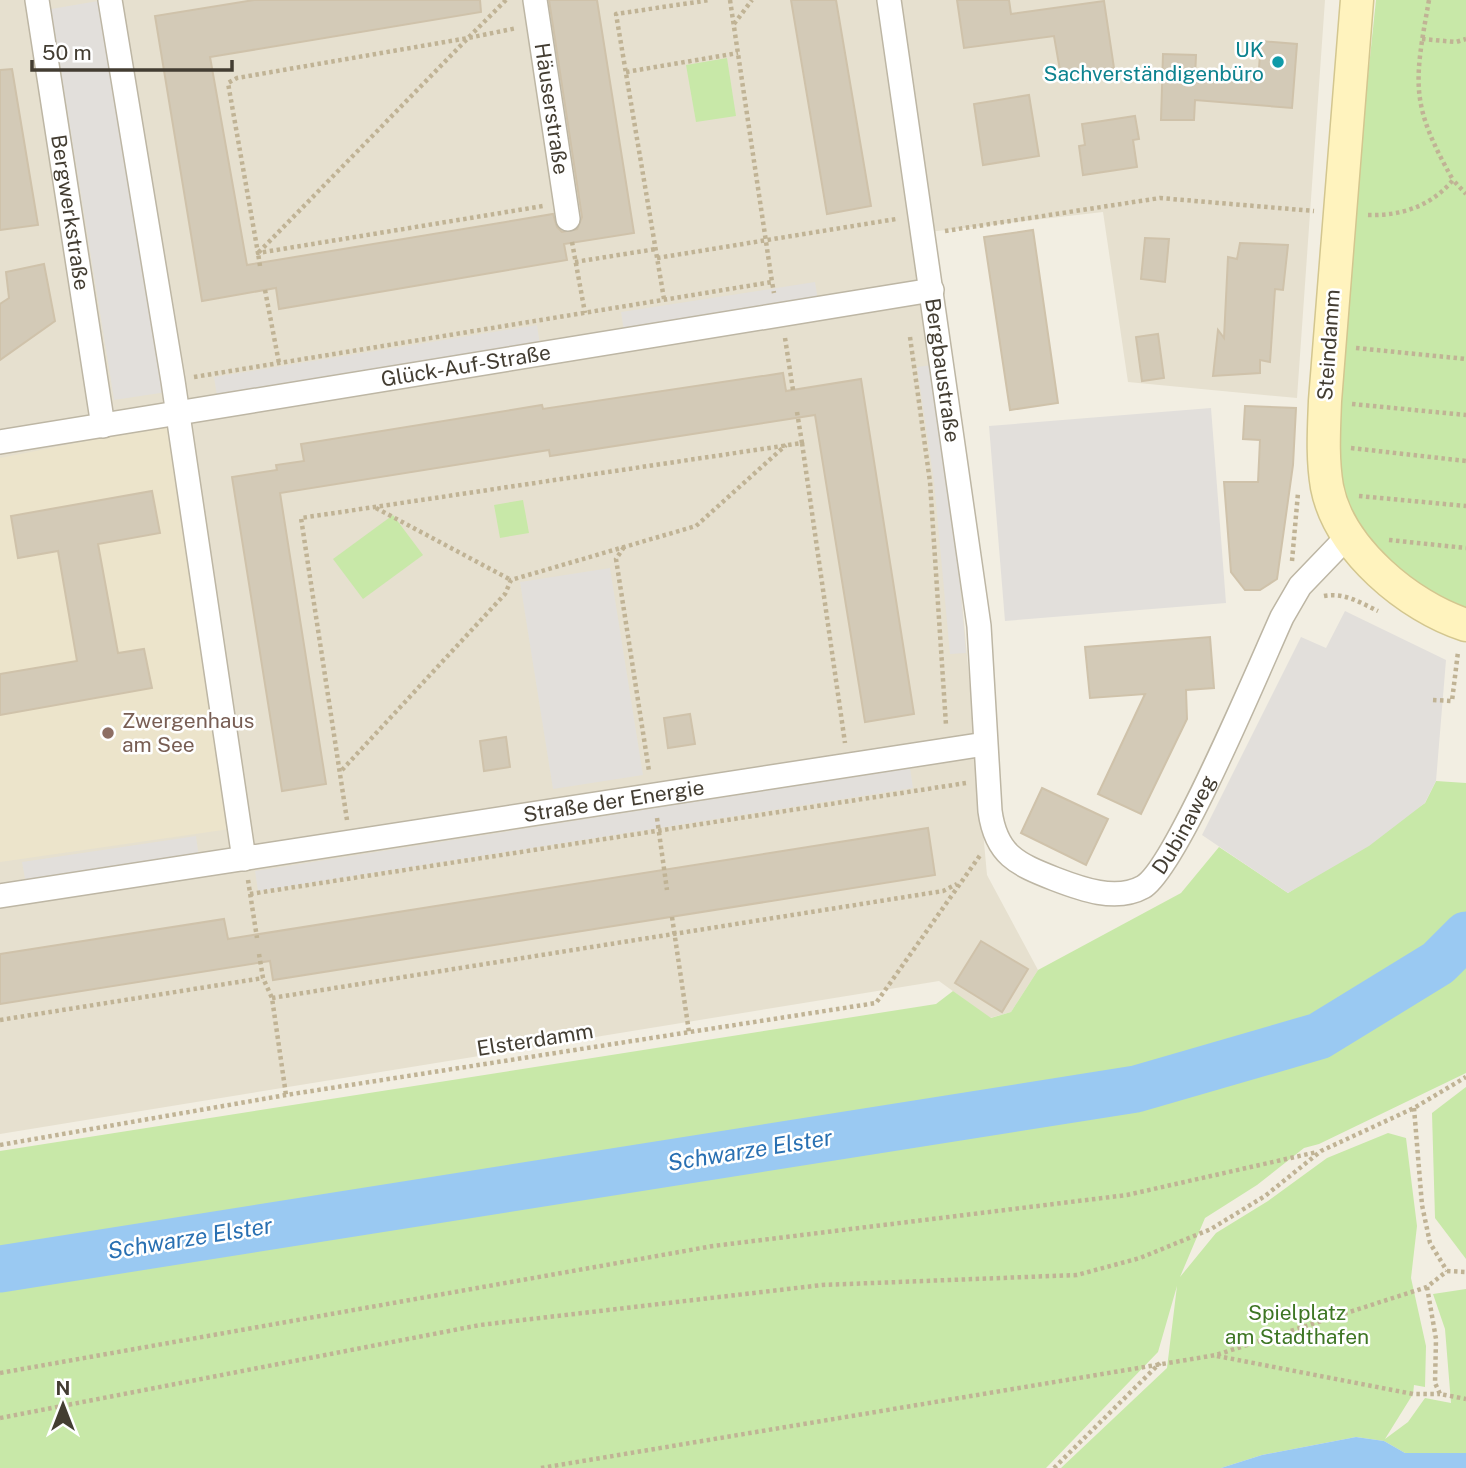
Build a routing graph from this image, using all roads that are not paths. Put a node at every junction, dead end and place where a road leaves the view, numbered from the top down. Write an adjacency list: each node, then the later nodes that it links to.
1 (37, 0): 9 (street, Bergwerkstraße)
2 (110, 0): 8 (street)
3 (535, 0): 6 (street, Häuserstraße)
4 (889, 0): 7 (street, Bergbaustraße)
5 (1357, 0): 11 (street, Steindamm)
6 (568, 219)
7 (932, 290): 8 (street, Glück-Auf-Straße); 13 (street, Bergbaustraße)
8 (178, 416): 9 (street, Glück-Auf-Straße); 14 (street)
9 (103, 426): 10 (street, Glück-Auf-Straße)
10 (0, 442)
11 (1349, 535): 12 (street, Steindamm); 13 (street, Dubinaweg)
12 (1463, 624)
13 (985, 744): 14 (street, Straße der Energie)
14 (244, 859): 15 (street, Straße der Energie)
15 (0, 896)

